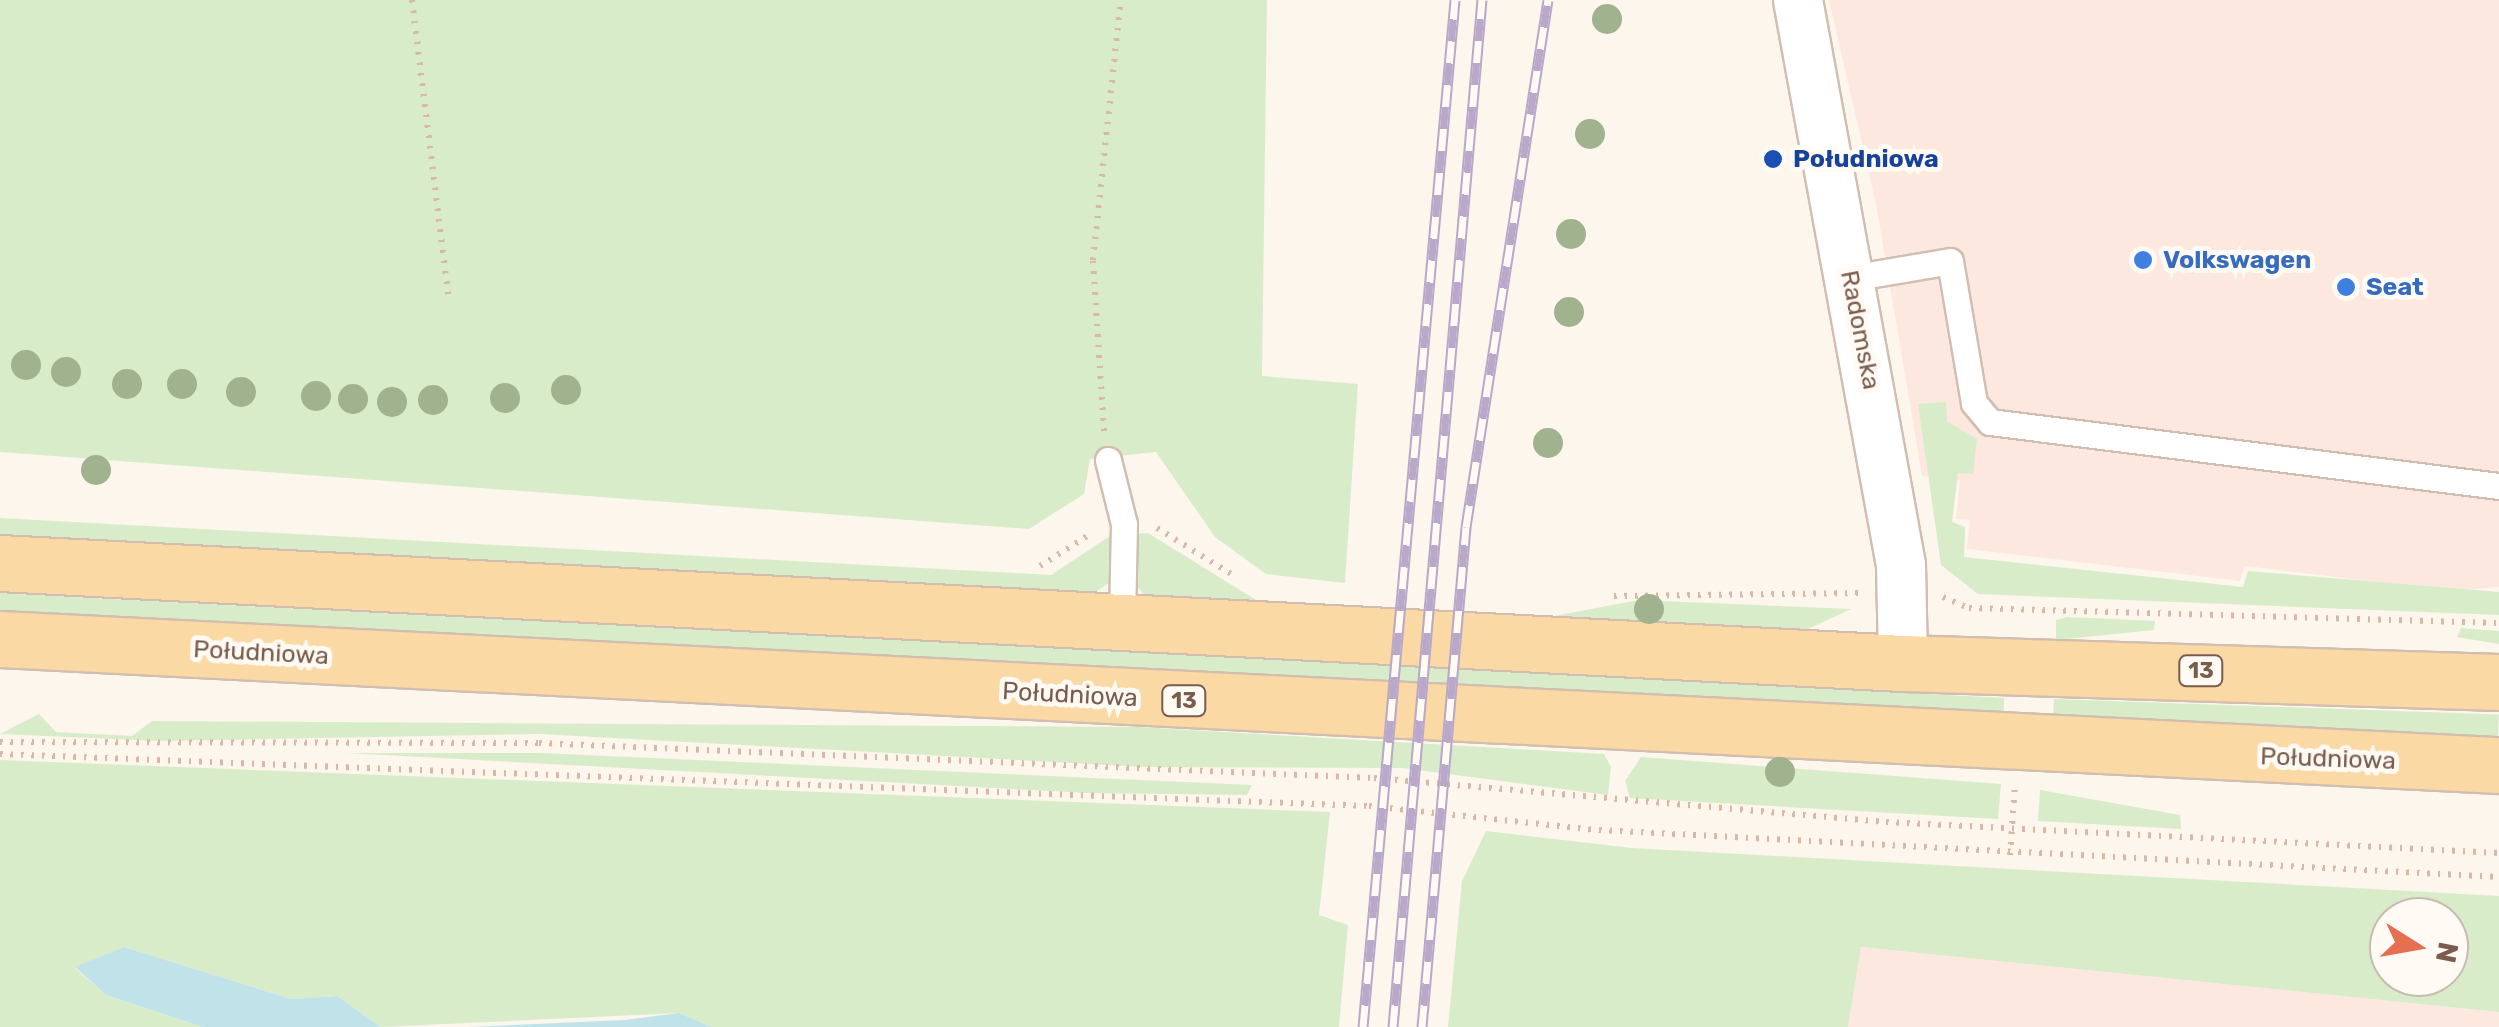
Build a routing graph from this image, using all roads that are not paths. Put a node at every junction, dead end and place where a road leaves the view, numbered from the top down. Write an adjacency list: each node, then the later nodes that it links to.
1 (1798, 0): 2 (street, Radomska)
2 (1850, 278): 4 (lane); 8 (street, Radomska)
3 (1108, 460): 6 (lane)
4 (2499, 486)
5 (0, 562): 6 (main road, 13)
6 (1122, 622): 8 (main road, 13)
7 (0, 639): 10 (main road, Południowa / 13)
8 (1904, 663): 9 (main road, 13)
9 (2499, 682)
10 (2499, 764)

